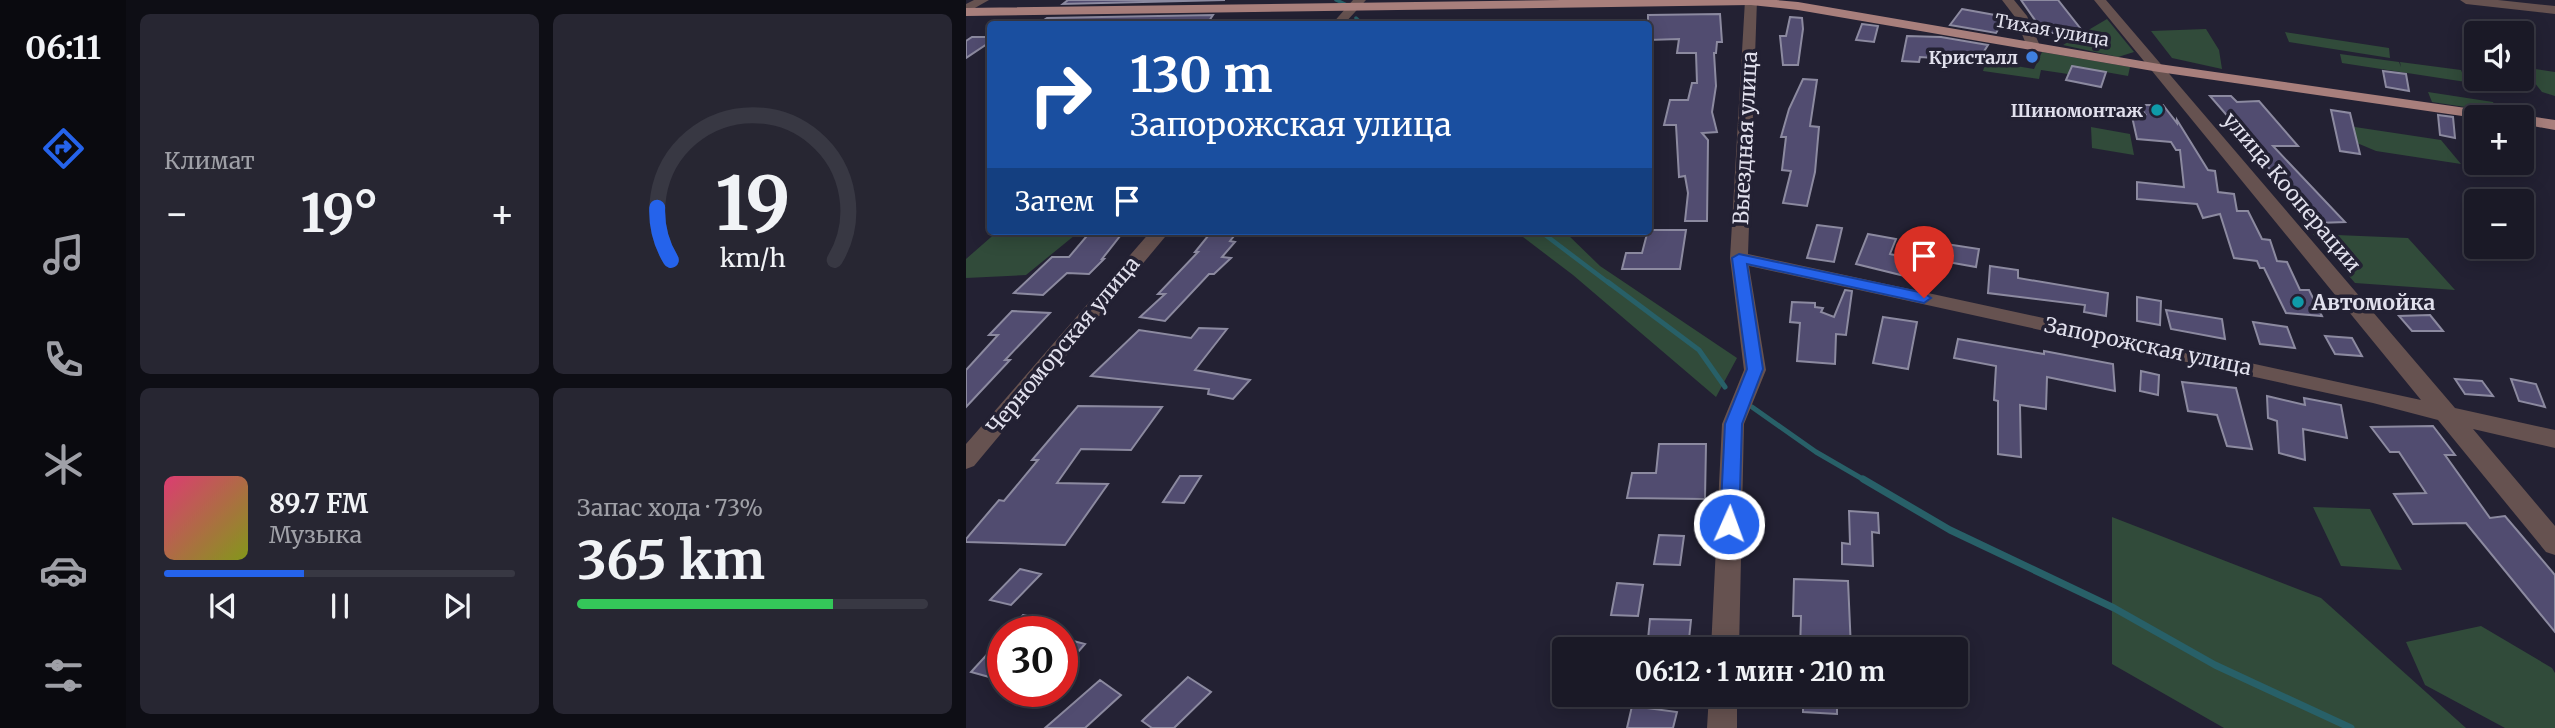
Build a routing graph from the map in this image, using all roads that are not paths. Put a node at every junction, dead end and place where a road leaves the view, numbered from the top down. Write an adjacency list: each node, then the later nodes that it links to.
1 (983, 0): 8 (street)
2 (1751, 0): 6 (main road, Тихая улица); 10 (main road, Тихая улица); 16 (street, Выездная улица)
3 (2008, 0): 10 (street)
4 (2100, 0): 11 (street, улица Кооперации)
5 (2466, 0): 7 (street)
6 (1357, 4): 8 (main road, Тихая улица); 9 (street)
7 (2555, 10)
8 (966, 11)
9 (1341, 21)
10 (2033, 46): 11 (main road, Тихая улица)
11 (2159, 68): 12 (main road, Тихая улица); 17 (street, улица Кооперации)
12 (2464, 112)
13 (2534, 122): 14 (main road)
14 (2555, 125)
15 (1158, 235): 19 (street, Черноморская улица)
16 (1739, 258): 17 (street, Запорожская улица); 21 (street, Выездная улица)
17 (2446, 413): 18 (street, Запорожская улица); 20 (street, улица Кооперации)
18 (2555, 439)
19 (966, 460)
20 (2555, 544)
21 (1725, 637)
22 (1723, 707): 23 (street)
23 (1722, 728)

